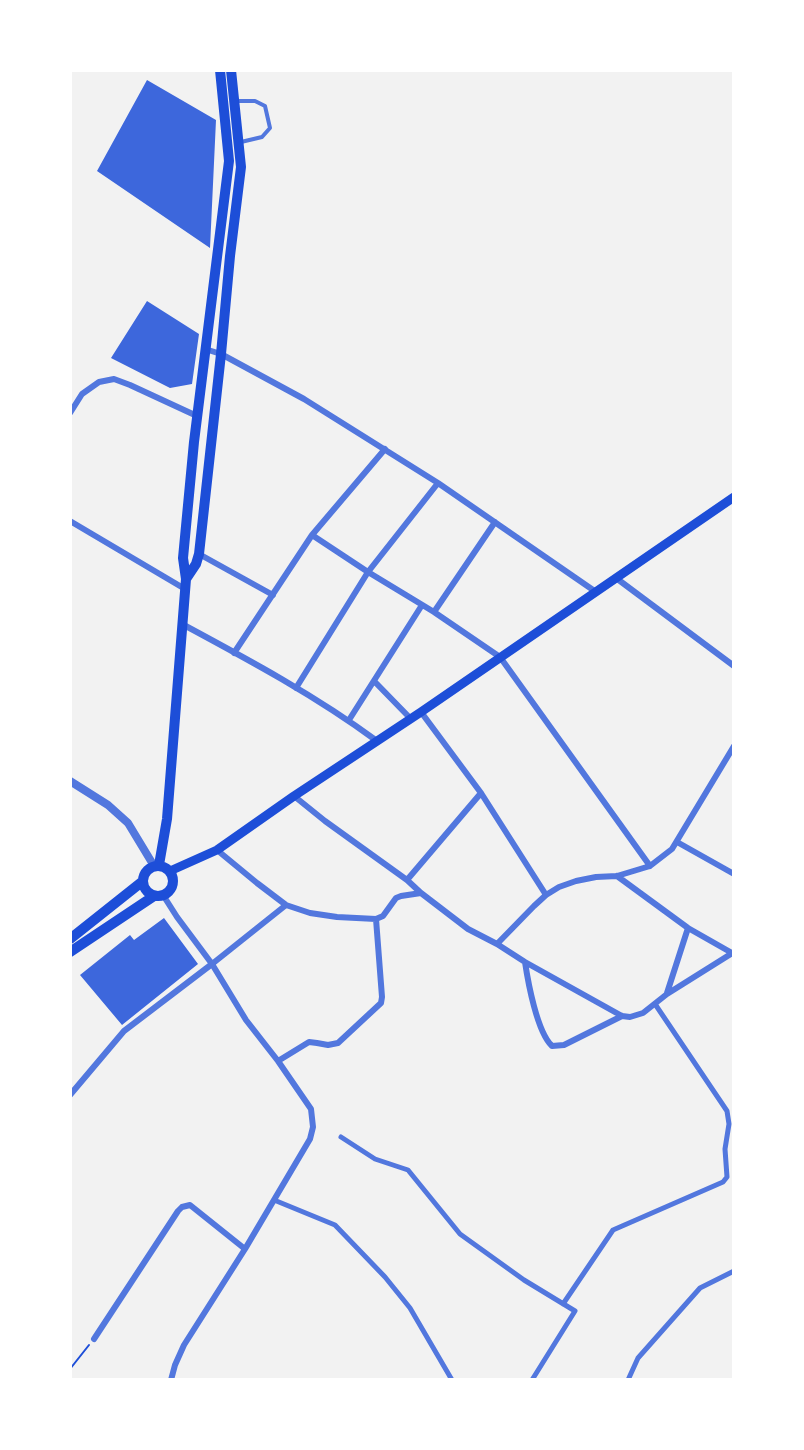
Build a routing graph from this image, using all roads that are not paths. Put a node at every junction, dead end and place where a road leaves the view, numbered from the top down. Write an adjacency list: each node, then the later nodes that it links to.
1 (220, 70): 5 (main road)
2 (231, 70): 3 (main road)
3 (234, 101): 4 (main road); 4 (lane)
4 (238, 143): 6 (main road)
5 (205, 349): 6 (street); 8 (main road)
6 (221, 354): 10 (main road); 11 (street)
7 (70, 413): 8 (street)
8 (197, 416): 9 (main road)
9 (194, 442): 10 (main road); 20 (main road)
10 (211, 446): 17 (main road)
11 (385, 449): 12 (street); 16 (street)
12 (438, 483): 15 (street); 18 (street)
13 (734, 497): 19 (main road)
14 (70, 521): 20 (street)
15 (495, 522): 21 (street); 24 (street)
16 (312, 535): 18 (street); 22 (street)
17 (200, 554): 20 (main road); 22 (street)
18 (368, 572): 23 (street); 30 (street)
19 (616, 578): 21 (main road); 28 (street)
20 (186, 584): 25 (main road)
21 (596, 592): 27 (main road)
22 (273, 595): 26 (street)
23 (422, 605): 24 (street); 29 (street)
24 (434, 612): 27 (street)
25 (182, 624): 26 (street); 41 (main road)
26 (234, 652): 30 (street)
27 (500, 657): 31 (main road); 42 (street)
28 (734, 666)
29 (374, 681): 32 (street); 33 (street)
30 (296, 688): 33 (street)
31 (421, 712): 32 (main road); 37 (street)
32 (411, 719): 34 (main road)
33 (349, 720): 34 (street)
34 (377, 741): 38 (main road)
35 (734, 746): 39 (street)
36 (70, 781): 41 (street)
37 (481, 793): 46 (street); 50 (street)
38 (294, 796): 40 (main road); 46 (street)
39 (677, 842): 42 (street); 44 (street)
40 (217, 850): 43 (main road); 51 (street)
41 (157, 866): 43 (main road); 47 (main road)
42 (650, 866): 45 (street)
43 (170, 871): 49 (main road)
44 (734, 874)
45 (617, 876): 50 (street); 53 (street)
46 (407, 880): 48 (street)
47 (142, 881): 49 (main road); 54 (main road)
48 (421, 893): 52 (street); 55 (street)
49 (159, 895): 54 (main road); 58 (street)
50 (546, 895): 55 (street)
51 (286, 905): 52 (street); 58 (street)
52 (376, 919): 62 (street)
53 (688, 928): 56 (street); 59 (street)
54 (72, 943)
55 (497, 944): 57 (street)
56 (733, 952): 59 (street)
57 (525, 962): 61 (street); 61 (street)
58 (212, 964): 62 (street); 63 (street)
59 (667, 994): 60 (street)
60 (655, 1004): 61 (street); 65 (street)
61 (622, 1016)
62 (278, 1061): 67 (street)
63 (70, 1095)
64 (341, 1137): 70 (street)
65 (725, 1161): 66 (street); 70 (street)
66 (734, 1176)
67 (274, 1200): 68 (street); 73 (street)
68 (245, 1248): 71 (street); 72 (street)
69 (734, 1271): 75 (street)
70 (563, 1304): 74 (street)
71 (94, 1339)
72 (171, 1380)
73 (452, 1380)
74 (532, 1380)
75 (628, 1380)

